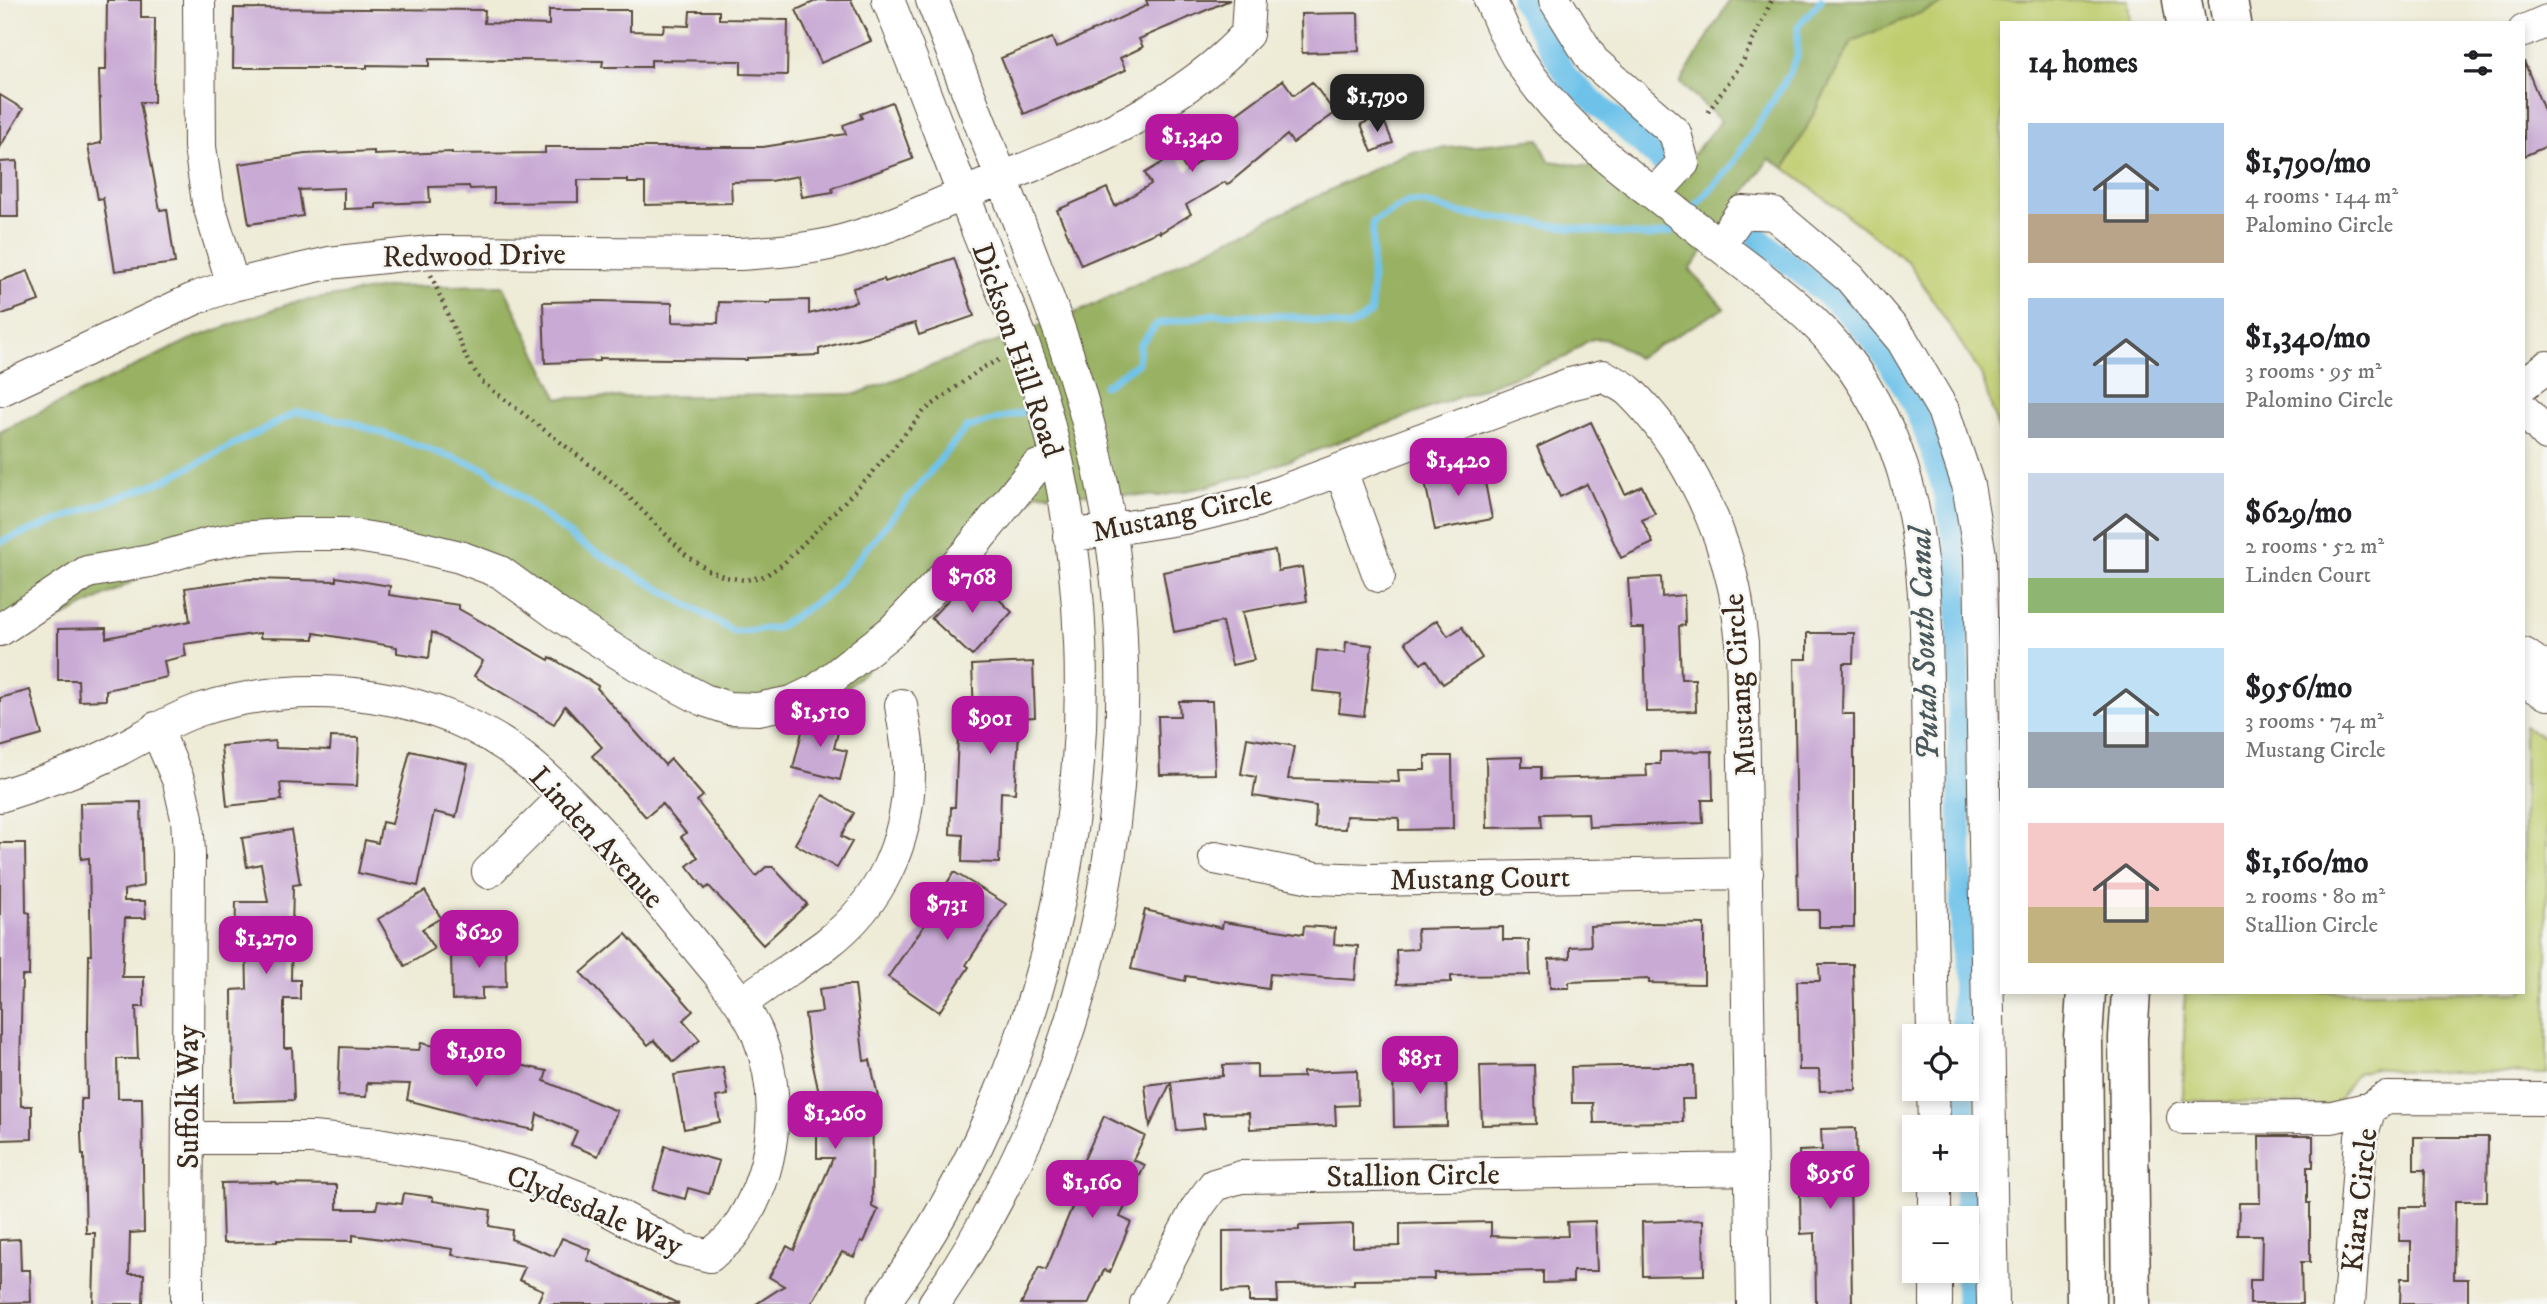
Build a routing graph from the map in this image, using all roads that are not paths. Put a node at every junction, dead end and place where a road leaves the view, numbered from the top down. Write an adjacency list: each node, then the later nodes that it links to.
1 (199, 0): 17 (street)
2 (888, 0): 14 (street, Dickson Hill Road)
3 (932, 0): 13 (street, Dickson Hill Road)
4 (1249, 0): 13 (street, Redwood Drive)
5 (1490, 0): 15 (street)
6 (1555, 0): 15 (street)
7 (2182, 0): 9 (main road)
8 (2228, 0): 10 (main road)
9 (2186, 21)
10 (2232, 21)
11 (2547, 22): 12 (street)
12 (2525, 31)
13 (1002, 178): 14 (street, Redwood Drive); 25 (street, Dickson Hill Road)
14 (964, 194): 17 (street, Redwood Drive); 23 (street, Dickson Hill Road)
15 (1659, 198): 16 (street)
16 (1713, 241): 43 (street); 57 (street)
17 (233, 285): 20 (street, Redwood Drive)
18 (2547, 367): 19 (street)
19 (2525, 383)
20 (0, 390)
21 (2525, 411): 22 (street)
22 (2547, 435)
23 (1057, 460): 26 (street, Dickson Hill Road); 28 (street)
24 (1340, 471): 25 (street, Mustang Circle); 27 (street); 39 (street, Mustang Circle)
25 (1109, 530): 26 (street, Mustang Circle); 53 (street, Dickson Hill Road)
26 (1069, 536): 52 (street, Dickson Hill Road)
27 (1379, 576)
28 (0, 630)
29 (2525, 655): 30 (street)
30 (2547, 670)
31 (2525, 682): 32 (street)
32 (2547, 694)
33 (901, 705): 42 (street)
34 (156, 728): 35 (street, Linden Avenue); 36 (street, Linden Avenue); 47 (street, Suffolk Way)
35 (0, 796)
36 (565, 796): 38 (street); 42 (street, Linden Avenue)
37 (1215, 858): 39 (street, Mustang Court)
38 (488, 872)
39 (1747, 873): 48 (street, Mustang Circle)
40 (2086, 994): 58 (main road)
41 (2131, 994): 59 (main road)
42 (742, 1003): 49 (street, Linden Avenue)
43 (1933, 1024)
44 (2547, 1099): 45 (street, Kiara Circle)
45 (2370, 1108): 46 (street); 60 (street, Kiara Circle)
46 (2183, 1118)
47 (188, 1138): 49 (street, Clydesdale Way); 51 (street, Suffolk Way)
48 (1751, 1169): 54 (street, Stallion Circle); 55 (street, Mustang Circle)
49 (710, 1256)
50 (1936, 1283): 56 (street)
51 (187, 1304)
52 (883, 1304)
53 (934, 1304)
54 (1146, 1304)
55 (1753, 1304)
56 (1936, 1304)
57 (1993, 1304)
58 (2086, 1304)
59 (2132, 1304)
60 (2348, 1304)

